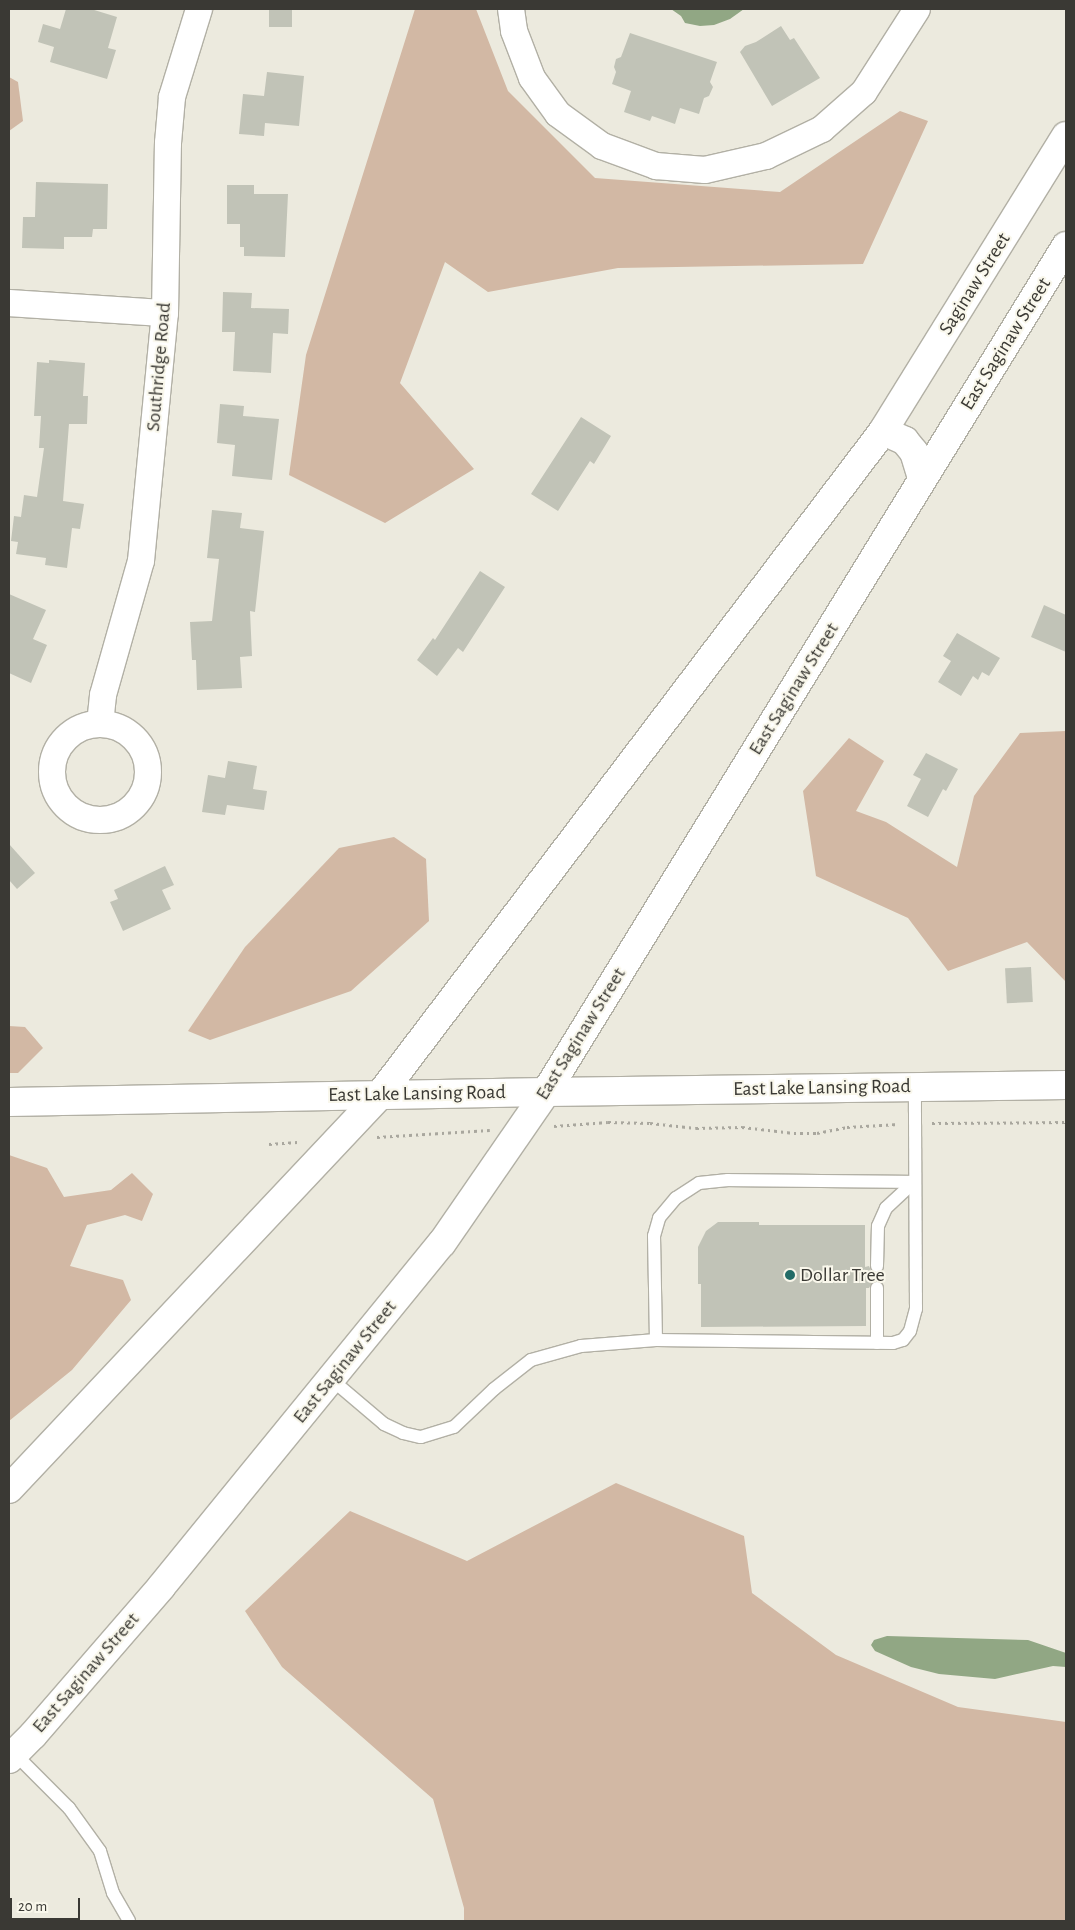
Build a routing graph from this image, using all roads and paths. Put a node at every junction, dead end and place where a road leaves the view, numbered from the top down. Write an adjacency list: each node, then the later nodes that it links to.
1 (198, 9): 7 (street, Southridge Road)
2 (511, 9): 3 (street)
3 (917, 9)
4 (1066, 136): 8 (main road, Saginaw Street)
5 (1066, 246): 9 (main road, East Saginaw Street)
6 (9, 303): 7 (street)
7 (165, 313): 10 (street, Southridge Road)
8 (884, 431): 9 (main road); 14 (main road)
9 (922, 479): 13 (main road, East Saginaw Street)
10 (100, 724)
11 (1066, 1085): 12 (main road, East Lake Lansing Road)
12 (915, 1087): 13 (main road, East Lake Lansing Road); 17 (lane)
13 (546, 1092): 14 (main road, East Lake Lansing Road); 18 (main road, East Saginaw Street)
14 (380, 1095): 15 (main road, East Lake Lansing Road); 19 (main road)
15 (9, 1102)
16 (1066, 1122): 17 (path)
17 (915, 1123): 18 (path); 21 (lane)
18 (522, 1128): 19 (path); 26 (main road, East Saginaw Street)
19 (338, 1139): 20 (path); 27 (main road)
20 (269, 1144)
21 (914, 1182): 22 (lane); 24 (lane); 25 (lane)
22 (877, 1266)
23 (877, 1288): 25 (lane)
24 (656, 1340): 25 (lane); 26 (lane)
25 (877, 1343)
26 (332, 1379): 28 (main road, East Saginaw Street)
27 (9, 1489)
28 (16, 1744): 29 (lane)
29 (129, 1921)

